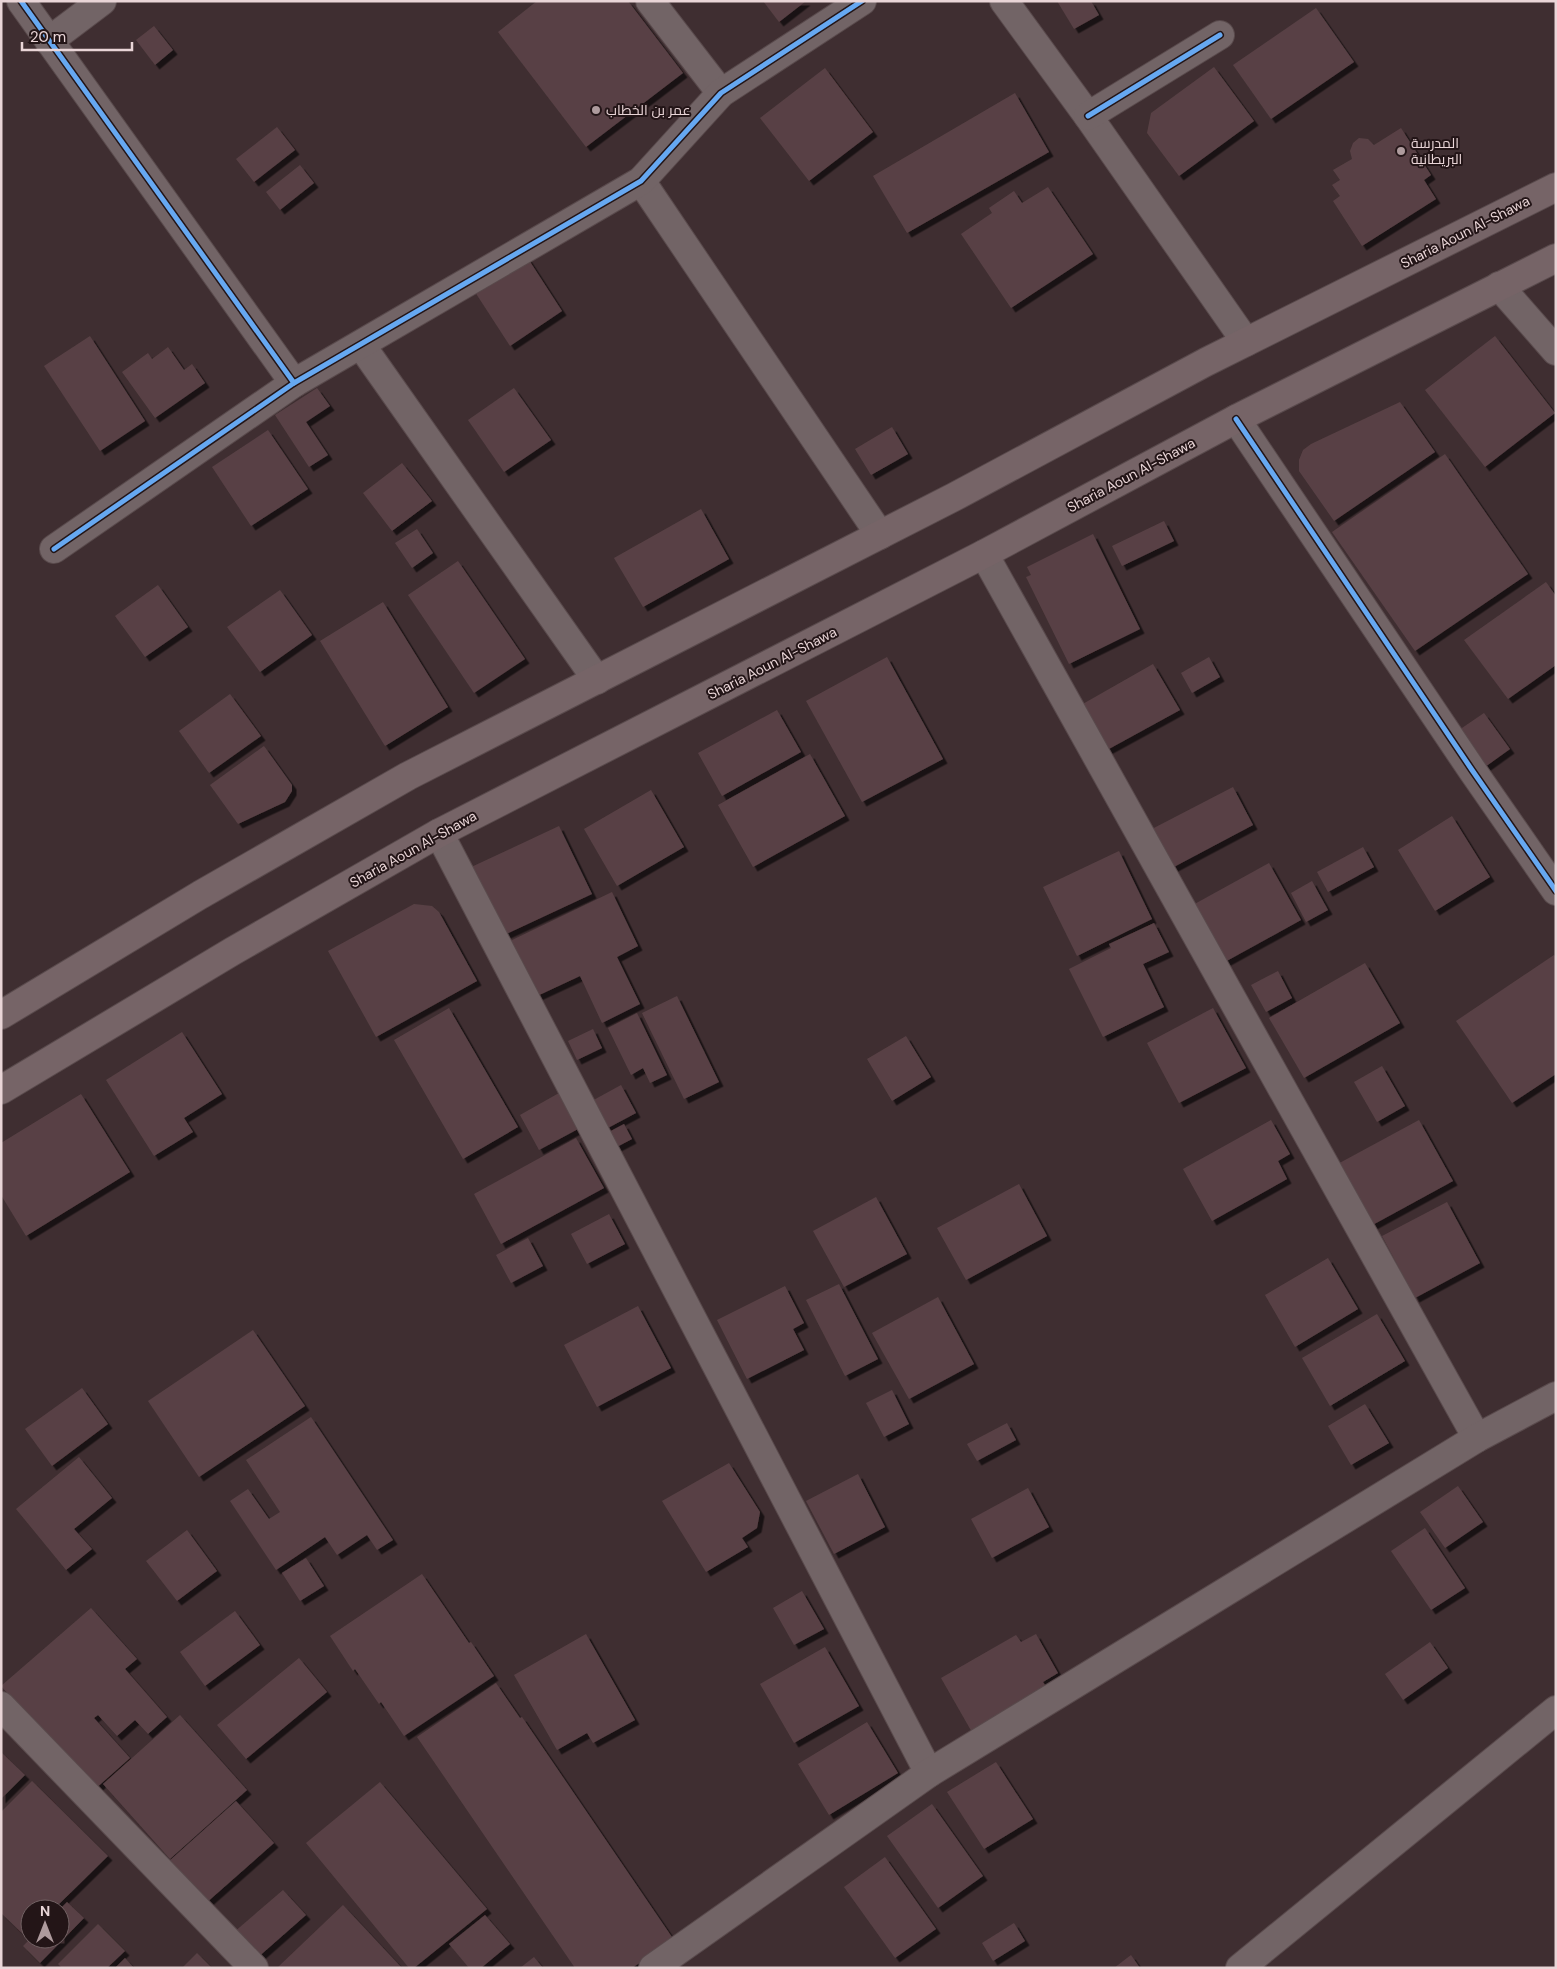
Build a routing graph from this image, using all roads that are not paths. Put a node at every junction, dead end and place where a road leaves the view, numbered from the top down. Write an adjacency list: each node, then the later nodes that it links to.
1 (21, 1): 7 (street)
2 (102, 1): 7 (street)
3 (650, 1): 8 (street)
4 (862, 1): 8 (street)
5 (1004, 1): 9 (street)
6 (1220, 35): 9 (street)
7 (50, 41): 17 (street)
8 (721, 93): 10 (street)
9 (1088, 116): 14 (street)
10 (640, 181): 15 (street); 19 (street)
11 (1556, 187): 14 (main road, Sharia Aoun Al-Shawa)
12 (1556, 258): 13 (main road, Sharia Aoun Al-Shawa)
13 (1499, 286): 16 (street); 18 (main road, Sharia Aoun Al-Shawa)
14 (1246, 342): 19 (main road, Sharia Aoun Al-Shawa)
15 (361, 345): 17 (street); 22 (street)
16 (1556, 351)
17 (294, 383): 20 (street)
18 (1236, 419): 21 (main road, Sharia Aoun Al-Shawa); 24 (street)
19 (880, 535): 22 (main road, Sharia Aoun Al-Shawa)
20 (54, 549)
21 (984, 554): 23 (main road, Sharia Aoun Al-Shawa); 28 (street)
22 (597, 680): 25 (main road, Sharia Aoun Al-Shawa)
23 (439, 833): 26 (main road, Sharia Aoun Al-Shawa); 31 (street)
24 (1556, 891)
25 (1, 1015)
26 (1, 1090)
27 (1556, 1396): 28 (street)
28 (1477, 1438): 31 (street)
29 (1, 1706): 32 (street)
30 (1556, 1710): 34 (street)
31 (928, 1773): 33 (street)
32 (254, 1968)
33 (653, 1968)
34 (1240, 1968)

